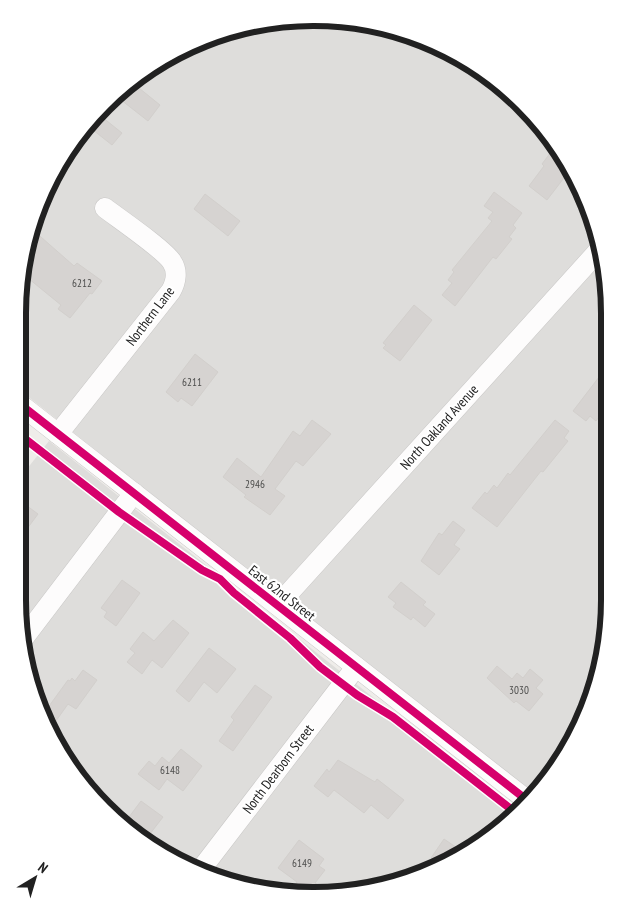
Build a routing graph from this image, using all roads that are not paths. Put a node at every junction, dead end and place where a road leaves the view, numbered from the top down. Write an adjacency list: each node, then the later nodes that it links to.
1 (105, 208): 4 (street, Northern Lane)
2 (595, 255): 6 (street, North Oakland Avenue)
3 (26, 409): 4 (street, East 62nd Street)
4 (58, 434): 5 (street, East 62nd Street)
5 (134, 493): 6 (street, East 62nd Street); 7 (street)
6 (278, 605): 8 (street, East 62nd Street)
7 (28, 631)
8 (356, 666): 9 (street, East 62nd Street); 10 (street, North Dearborn Street)
9 (522, 797)
10 (204, 865)

